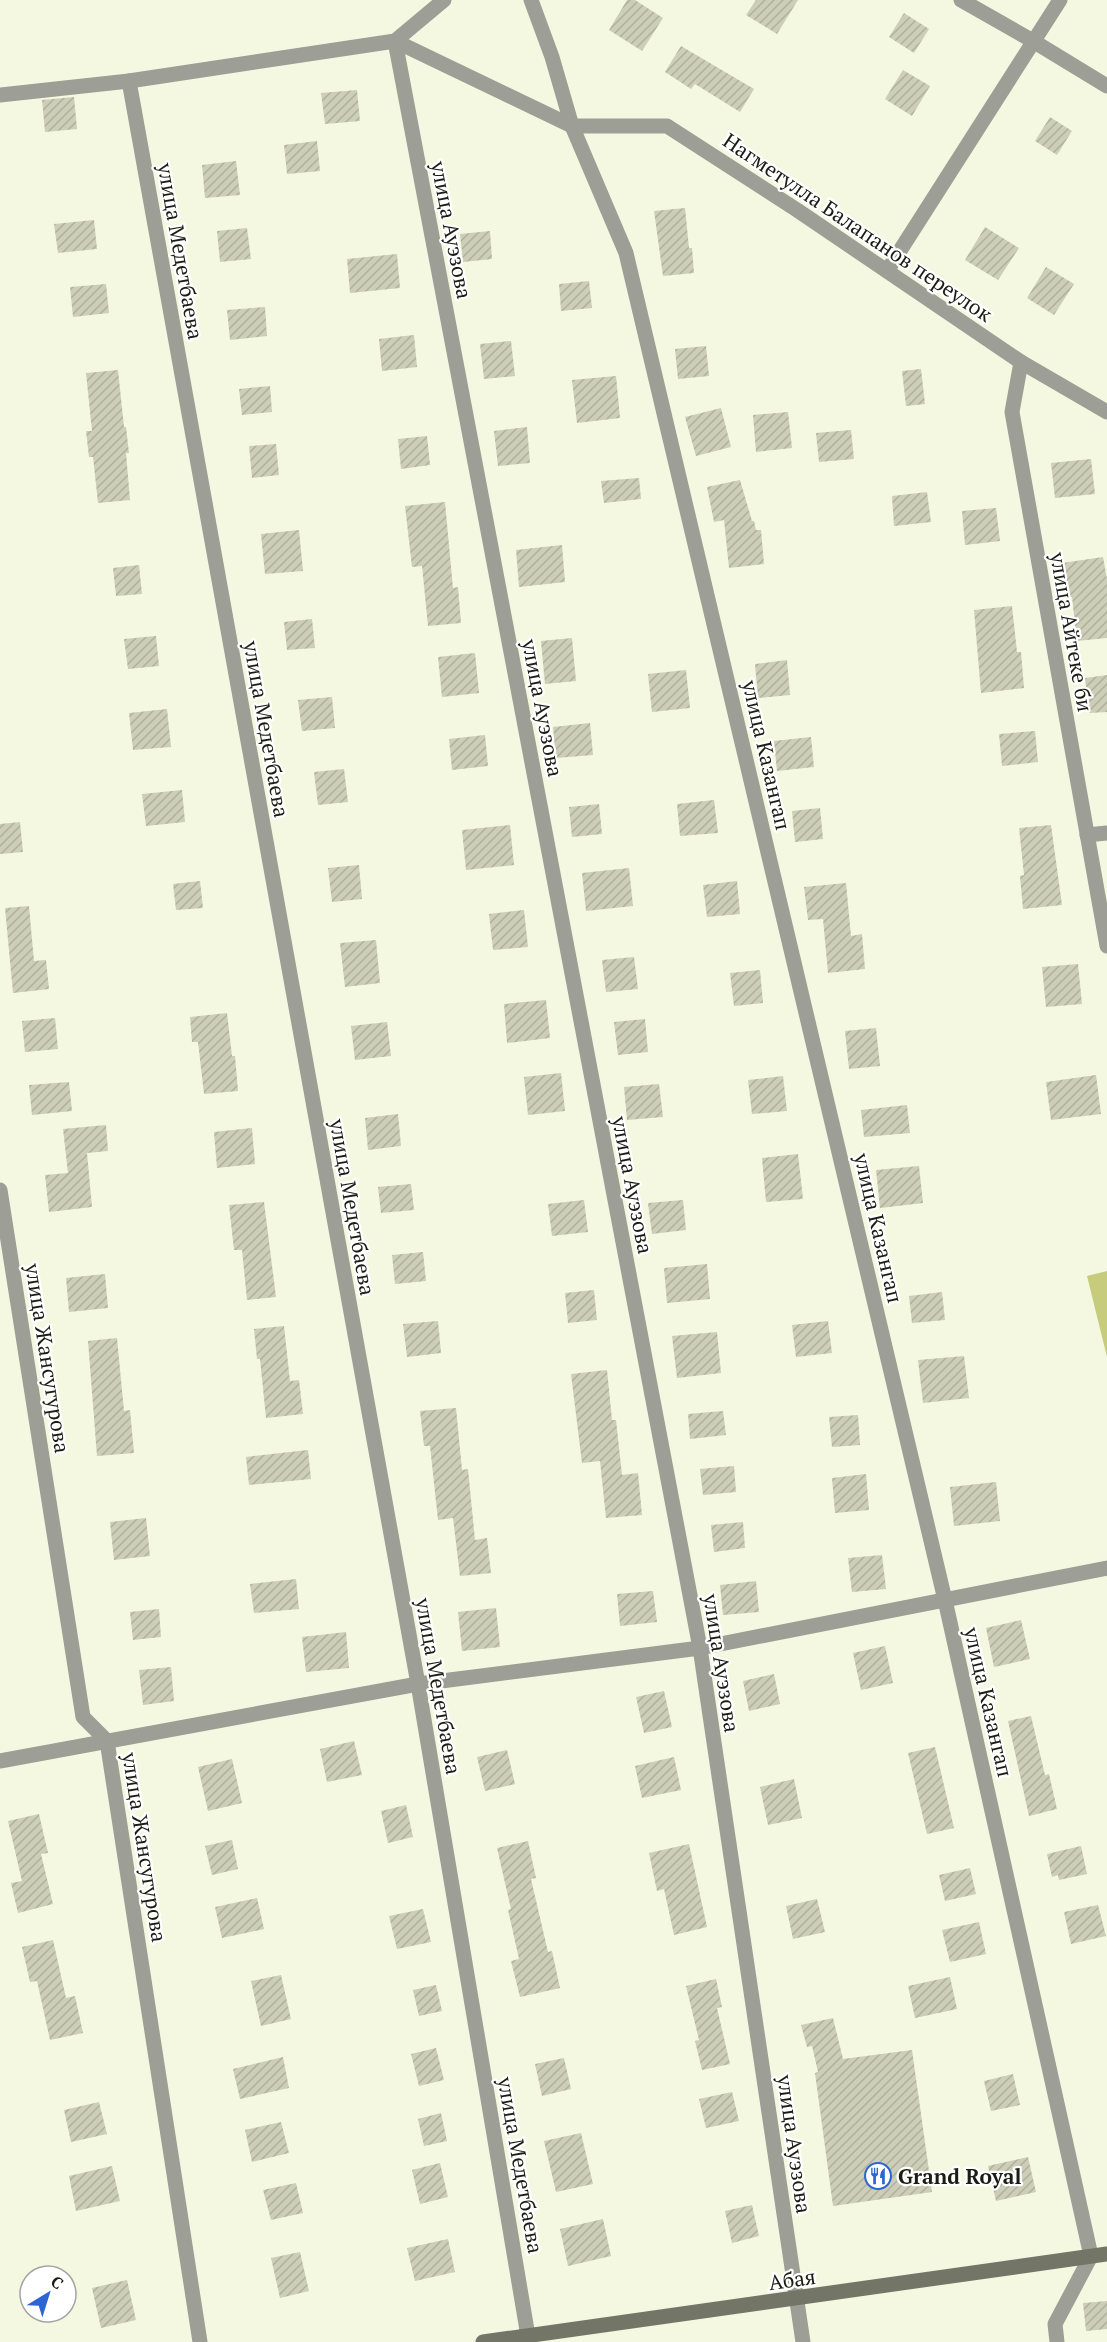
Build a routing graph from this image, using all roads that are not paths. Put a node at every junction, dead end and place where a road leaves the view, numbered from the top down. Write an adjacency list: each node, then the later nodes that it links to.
1 (444, 0): 5 (street)
2 (531, 0): 10 (street, улица Казангап)
3 (961, 0): 6 (street)
4 (1060, 0): 6 (street)
5 (394, 40): 7 (street); 10 (street); 20 (street, улица Ауэзова)
6 (1033, 40): 8 (street); 11 (street)
7 (129, 81): 9 (street); 21 (street, улица Медетбаева)
8 (1107, 86)
9 (0, 95)
10 (573, 126): 11 (street, Нагметулла Балапанов переулок); 19 (street, улица Казангап)
11 (886, 271): 12 (street, Нагметулла Балапанов переулок)
12 (1020, 362): 13 (street, Нагметулла Балапанов переулок); 15 (street, улица Айтеке би)
13 (1107, 412)
14 (1107, 833): 15 (street)
15 (1087, 835): 16 (street, улица Айтеке би)
16 (1107, 946)
17 (0, 1190): 22 (street, улица Жансугурова)
18 (1107, 1568): 19 (street)
19 (945, 1600): 20 (street); 24 (street, улица Казангап)
20 (700, 1648): 21 (street); 25 (street, улица Ауэзова)
21 (418, 1684): 22 (street); 26 (street, улица Медетбаева)
22 (107, 1741): 23 (street); 27 (street, улица Жансугурова)
23 (0, 1761)
24 (1099, 2255): 25 (street, Абая); 30 (street)
25 (797, 2300): 26 (street, Абая); 29 (street, улица Ауэзова)
26 (529, 2338): 28 (street, Абая)
27 (200, 2342)
28 (483, 2342)
29 (803, 2342)
30 (1057, 2342)

